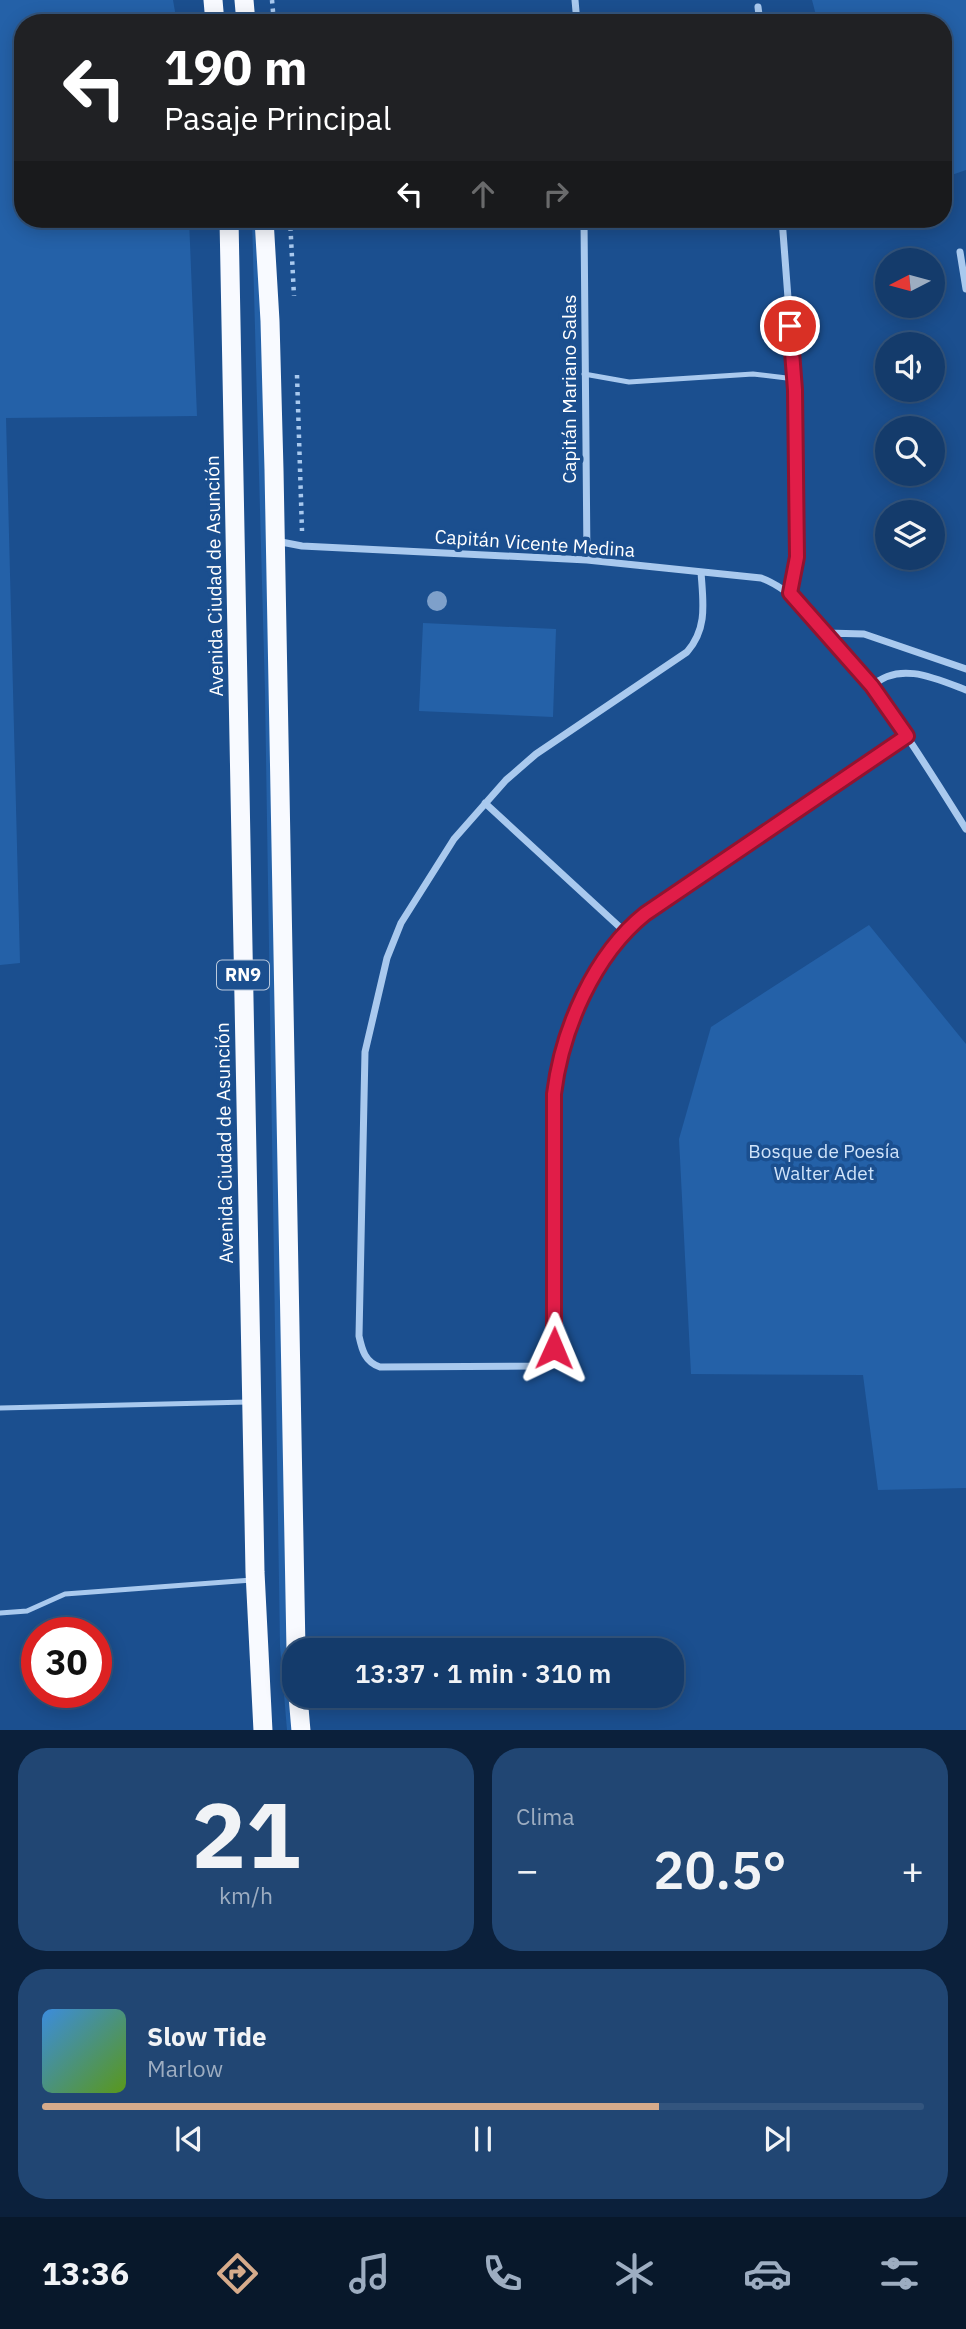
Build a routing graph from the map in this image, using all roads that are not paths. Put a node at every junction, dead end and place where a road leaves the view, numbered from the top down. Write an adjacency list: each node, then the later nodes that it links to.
1 (758, 7): 2 (street)
2 (759, 14)
3 (229, 228): 23 (highway, Avenida Ciudad de Asunción / RN9)
4 (265, 228): 11 (highway, RN9)
5 (584, 228): 9 (street, Capitán Mariano Salas)
6 (783, 228): 10 (street)
7 (960, 252): 8 (street)
8 (966, 289)
9 (584, 374): 10 (lane); 12 (street, Capitán Mariano Salas)
10 (795, 379): 14 (street)
11 (275, 541): 12 (street, Capitán Vicente Medina); 27 (highway, RN9)
12 (587, 560): 13 (street, Capitán Vicente Medina)
13 (701, 572): 14 (street, Capitán Vicente Medina); 20 (street)
14 (790, 593): 15 (street)
15 (827, 633): 16 (street); 17 (street)
16 (966, 669)
17 (872, 686): 18 (street); 19 (street)
18 (966, 690)
19 (907, 736): 21 (street); 22 (street)
20 (485, 803): 22 (street); 22 (street)
21 (966, 829)
22 (624, 931)
23 (251, 1402): 24 (lane); 25 (highway, Avenida Ciudad de Asunción / RN9)
24 (0, 1408)
25 (255, 1579): 26 (lane); 29 (highway, Avenida Ciudad de Asunción / RN9)
26 (0, 1614)
27 (296, 1638)
28 (299, 1708): 30 (highway)
29 (263, 1730)
30 (301, 1730)

